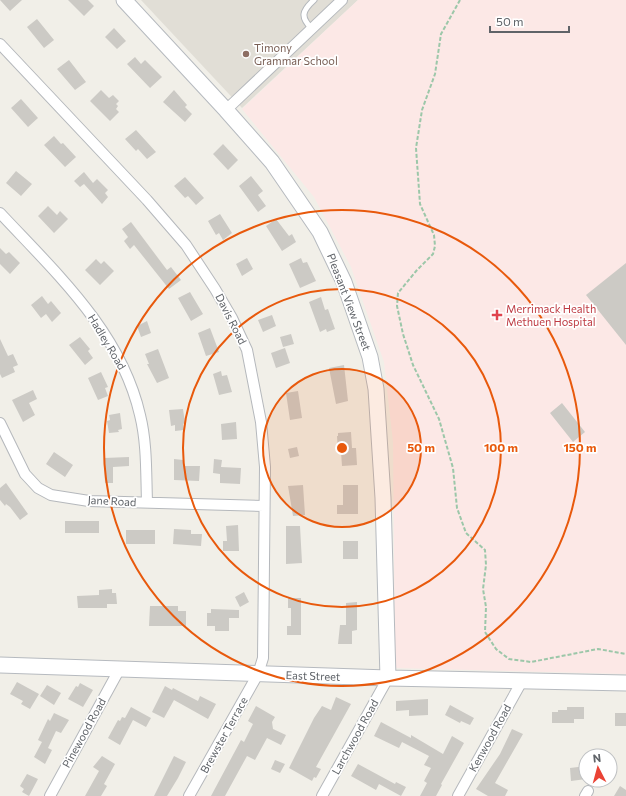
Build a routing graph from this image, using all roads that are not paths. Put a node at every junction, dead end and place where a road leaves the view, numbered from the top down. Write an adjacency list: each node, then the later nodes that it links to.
1 (124, 0): 6 (street, Pleasant View Street)
2 (314, 0): 4 (lane)
3 (342, 0): 4 (street)
4 (312, 29): 6 (street)
5 (0, 44): 10 (street, Davis Road)
6 (226, 110): 14 (street, Pleasant View Street)
7 (0, 213): 9 (street, Hadley Road)
8 (0, 423): 9 (street, Jane Road)
9 (147, 502): 10 (street, Jane Road)
10 (264, 506): 13 (street, Davis Road)
11 (0, 665): 12 (street, East Street)
12 (119, 670): 13 (street, East Street); 17 (street, Pinewood Road)
13 (258, 674): 14 (street, East Street); 18 (street, Brewster Terrace)
14 (388, 678): 15 (street, East Street); 19 (street, Larchwood Road)
15 (522, 681): 16 (street, East Street); 20 (street, Kenwood Road)
16 (626, 683)
17 (50, 796)
18 (190, 796)
19 (322, 796)
20 (458, 796)

